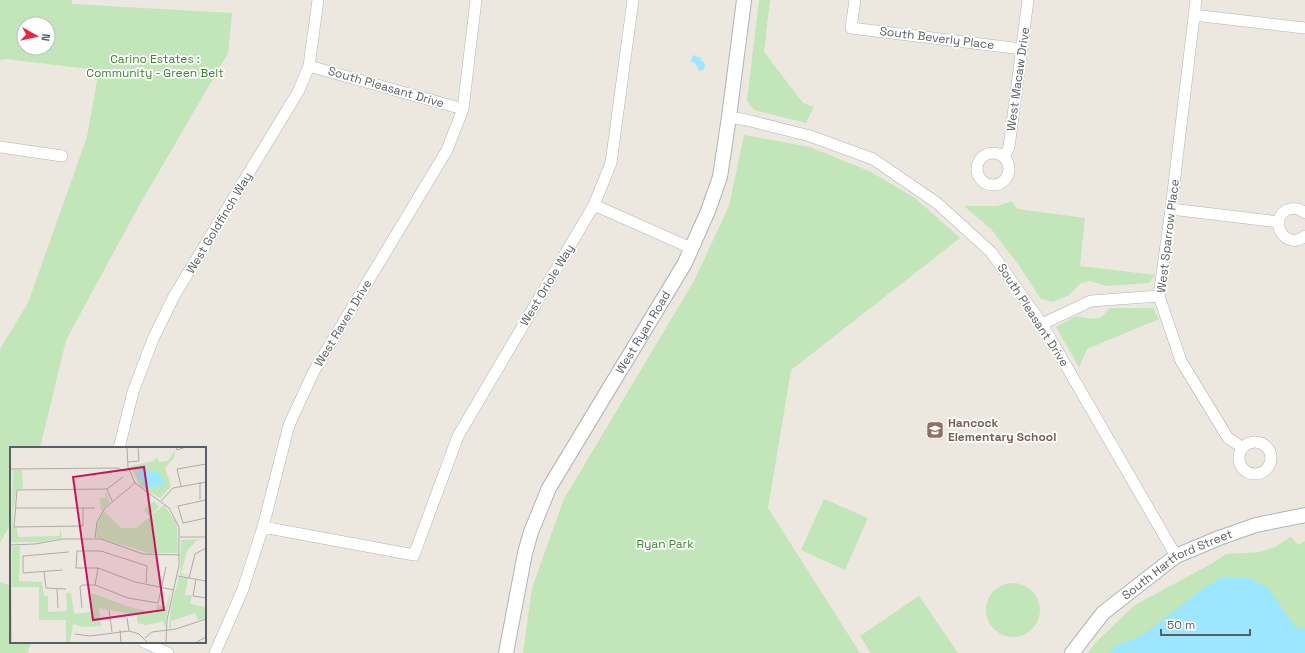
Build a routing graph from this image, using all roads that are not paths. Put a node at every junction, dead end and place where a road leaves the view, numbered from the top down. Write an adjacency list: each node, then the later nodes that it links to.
1 (318, 0): 11 (street, West Goldfinch Way)
2 (476, 0): 12 (street, West Raven Drive)
3 (633, 0): 17 (street, West Oriole Way)
4 (744, 0): 13 (street, West Ryan Road)
5 (855, 0): 10 (street, South Beverly Place)
6 (1028, 0): 10 (street, West Macaw Drive)
7 (1196, 0): 8 (street, West Sparrow Place)
8 (1194, 15): 9 (street); 18 (street, West Sparrow Place)
9 (1305, 30)
10 (1022, 49): 16 (street, West Macaw Drive)
11 (309, 66): 12 (street, South Pleasant Drive); 25 (street, West Goldfinch Way)
12 (463, 109): 28 (street, West Raven Drive)
13 (729, 117): 22 (street, West Ryan Road); 24 (street, South Pleasant Drive)
14 (0, 147): 15 (street)
15 (62, 156)
16 (1004, 157)
17 (594, 206): 22 (street); 28 (street, West Oriole Way)
18 (1171, 209): 20 (street); 23 (street, West Sparrow Place)
19 (1305, 213): 20 (street)
20 (1279, 222): 21 (street)
21 (1305, 236)
22 (691, 248): 33 (street, West Ryan Road)
23 (1159, 296): 24 (street); 26 (street, West Sparrow Place)
24 (1042, 324): 29 (street, South Pleasant Drive)
25 (119, 447)
26 (1243, 448)
27 (1305, 515): 29 (street, South Hartford Street)
28 (263, 527): 32 (street, West Raven Drive)
29 (1176, 556): 34 (street, South Hartford Street)
30 (146, 643): 31 (street)
31 (168, 653)
32 (215, 653)
33 (506, 653)
34 (1072, 653)

